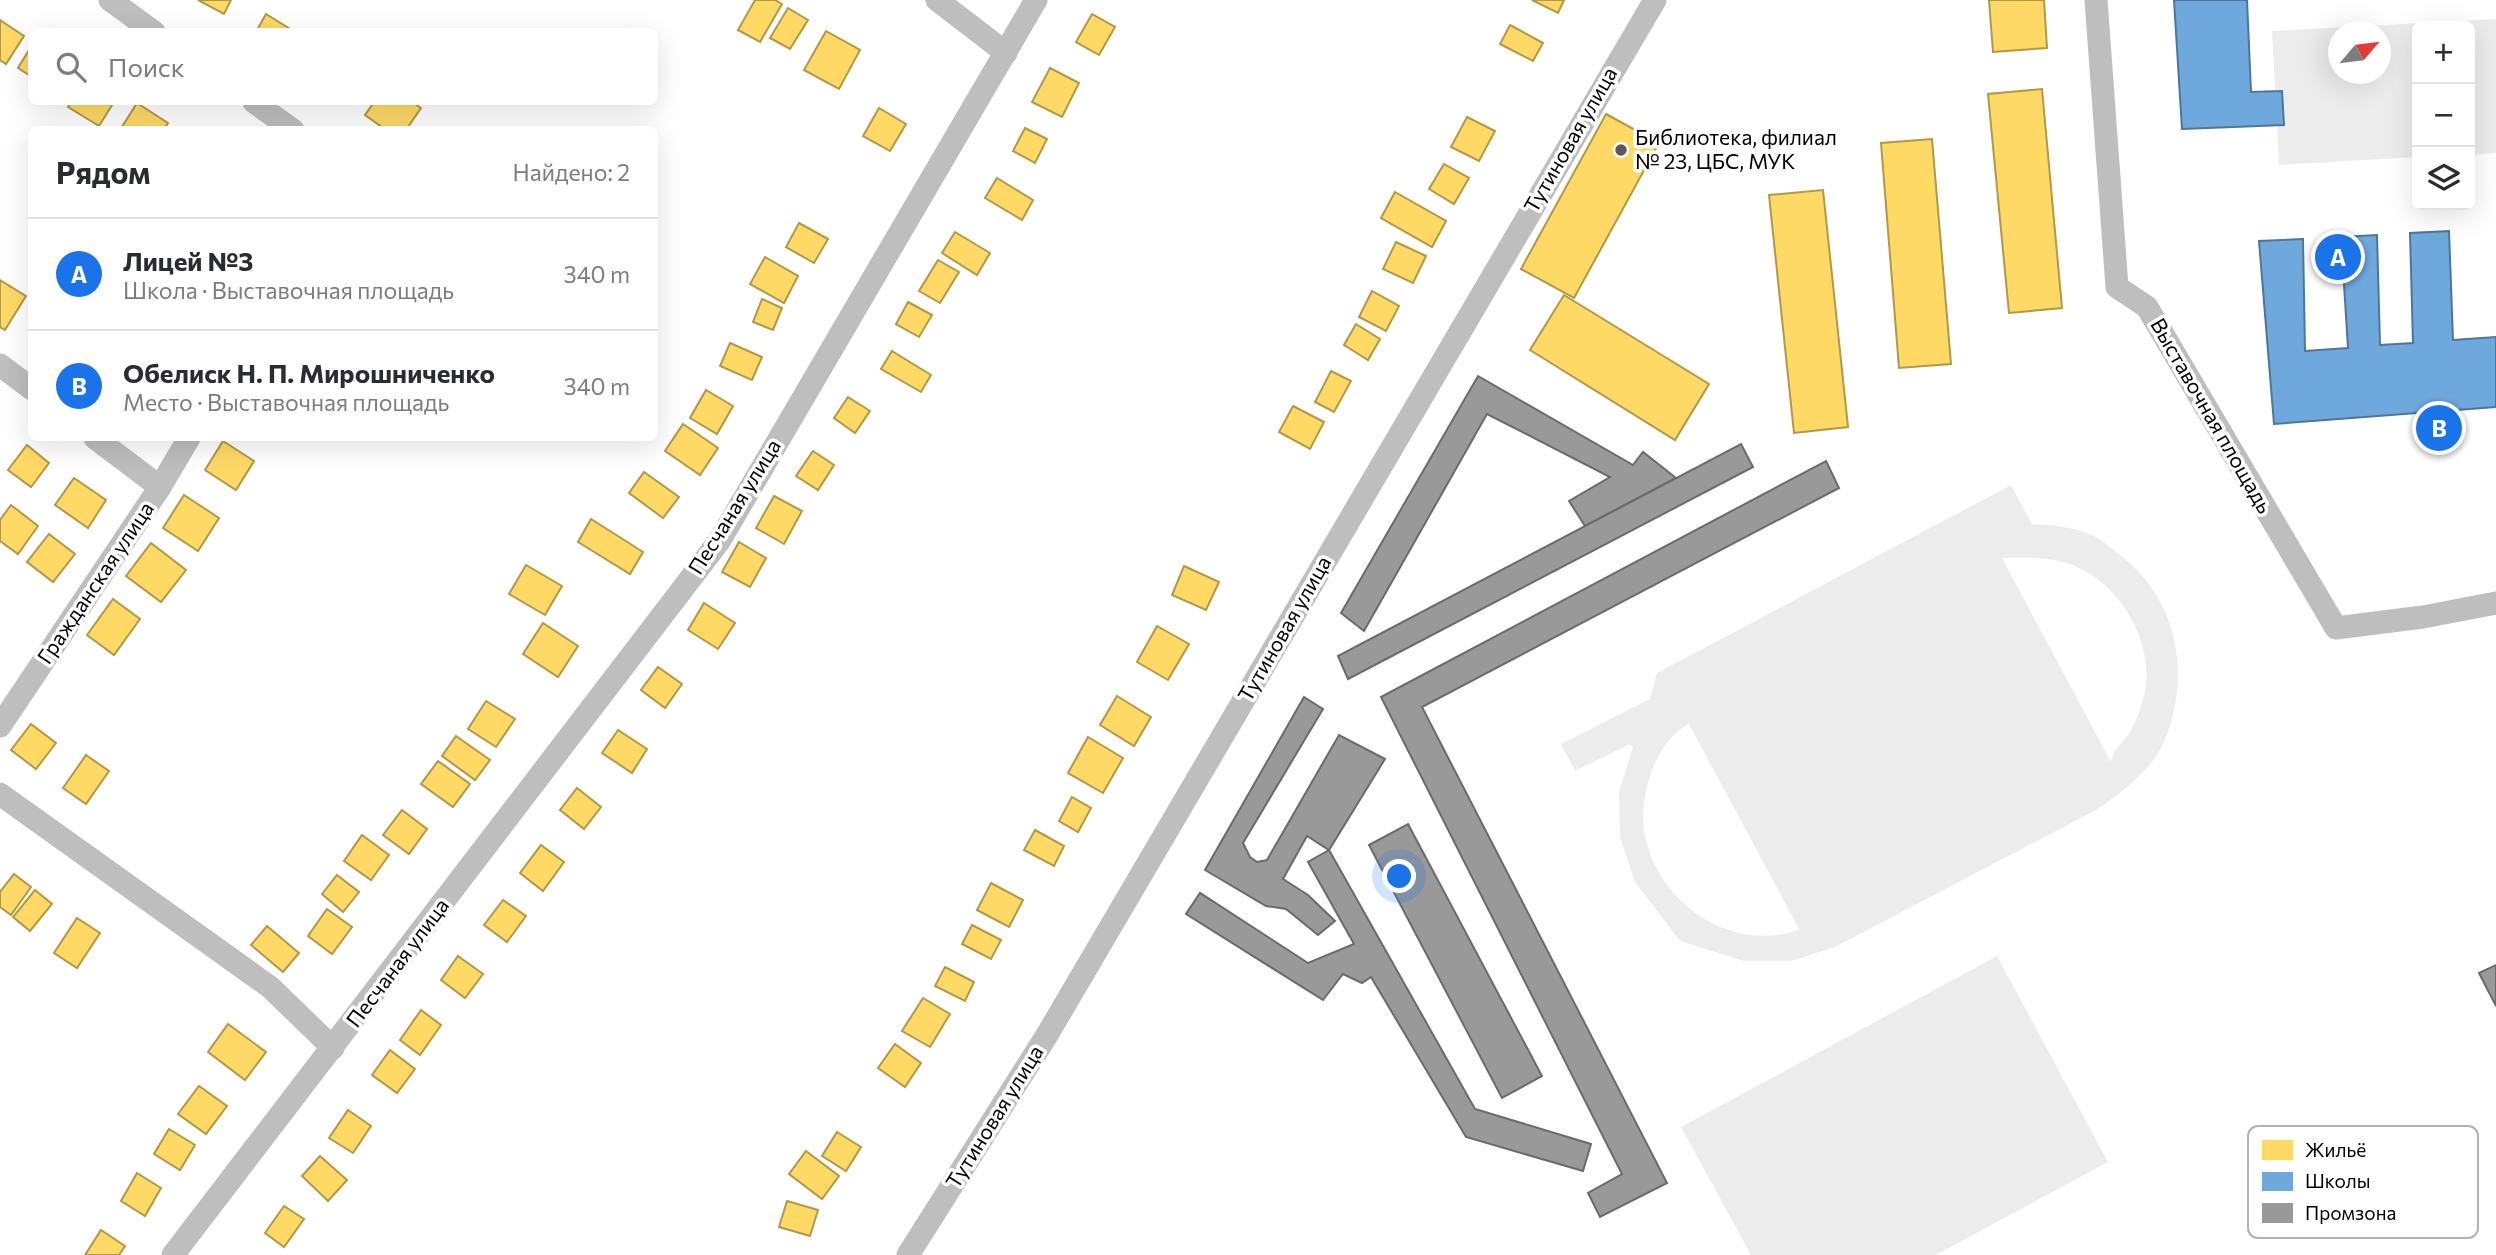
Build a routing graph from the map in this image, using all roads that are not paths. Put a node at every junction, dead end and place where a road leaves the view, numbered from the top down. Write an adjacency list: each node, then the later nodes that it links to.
1 (110, 0): 6 (street)
2 (937, 0): 7 (street)
3 (1036, 0): 7 (street, Песчаная улица)
4 (1655, 0): 20 (street, Тутиновая улица)
5 (2096, 0): 15 (street, Выставочная площадь)
6 (149, 28)
7 (1006, 53): 18 (street, Песчаная улица)
8 (258, 105): 9 (street)
9 (287, 125)
10 (0, 365): 11 (street)
11 (28, 386)
12 (99, 441): 14 (street)
13 (187, 441): 14 (street, Гражданская улица)
14 (160, 487): 16 (street, Гражданская улица)
15 (2496, 603)
16 (0, 726)
17 (0, 794): 18 (street, Песчаная улица)
18 (333, 1048): 19 (street, Песчаная улица)
19 (173, 1255)
20 (908, 1255)

